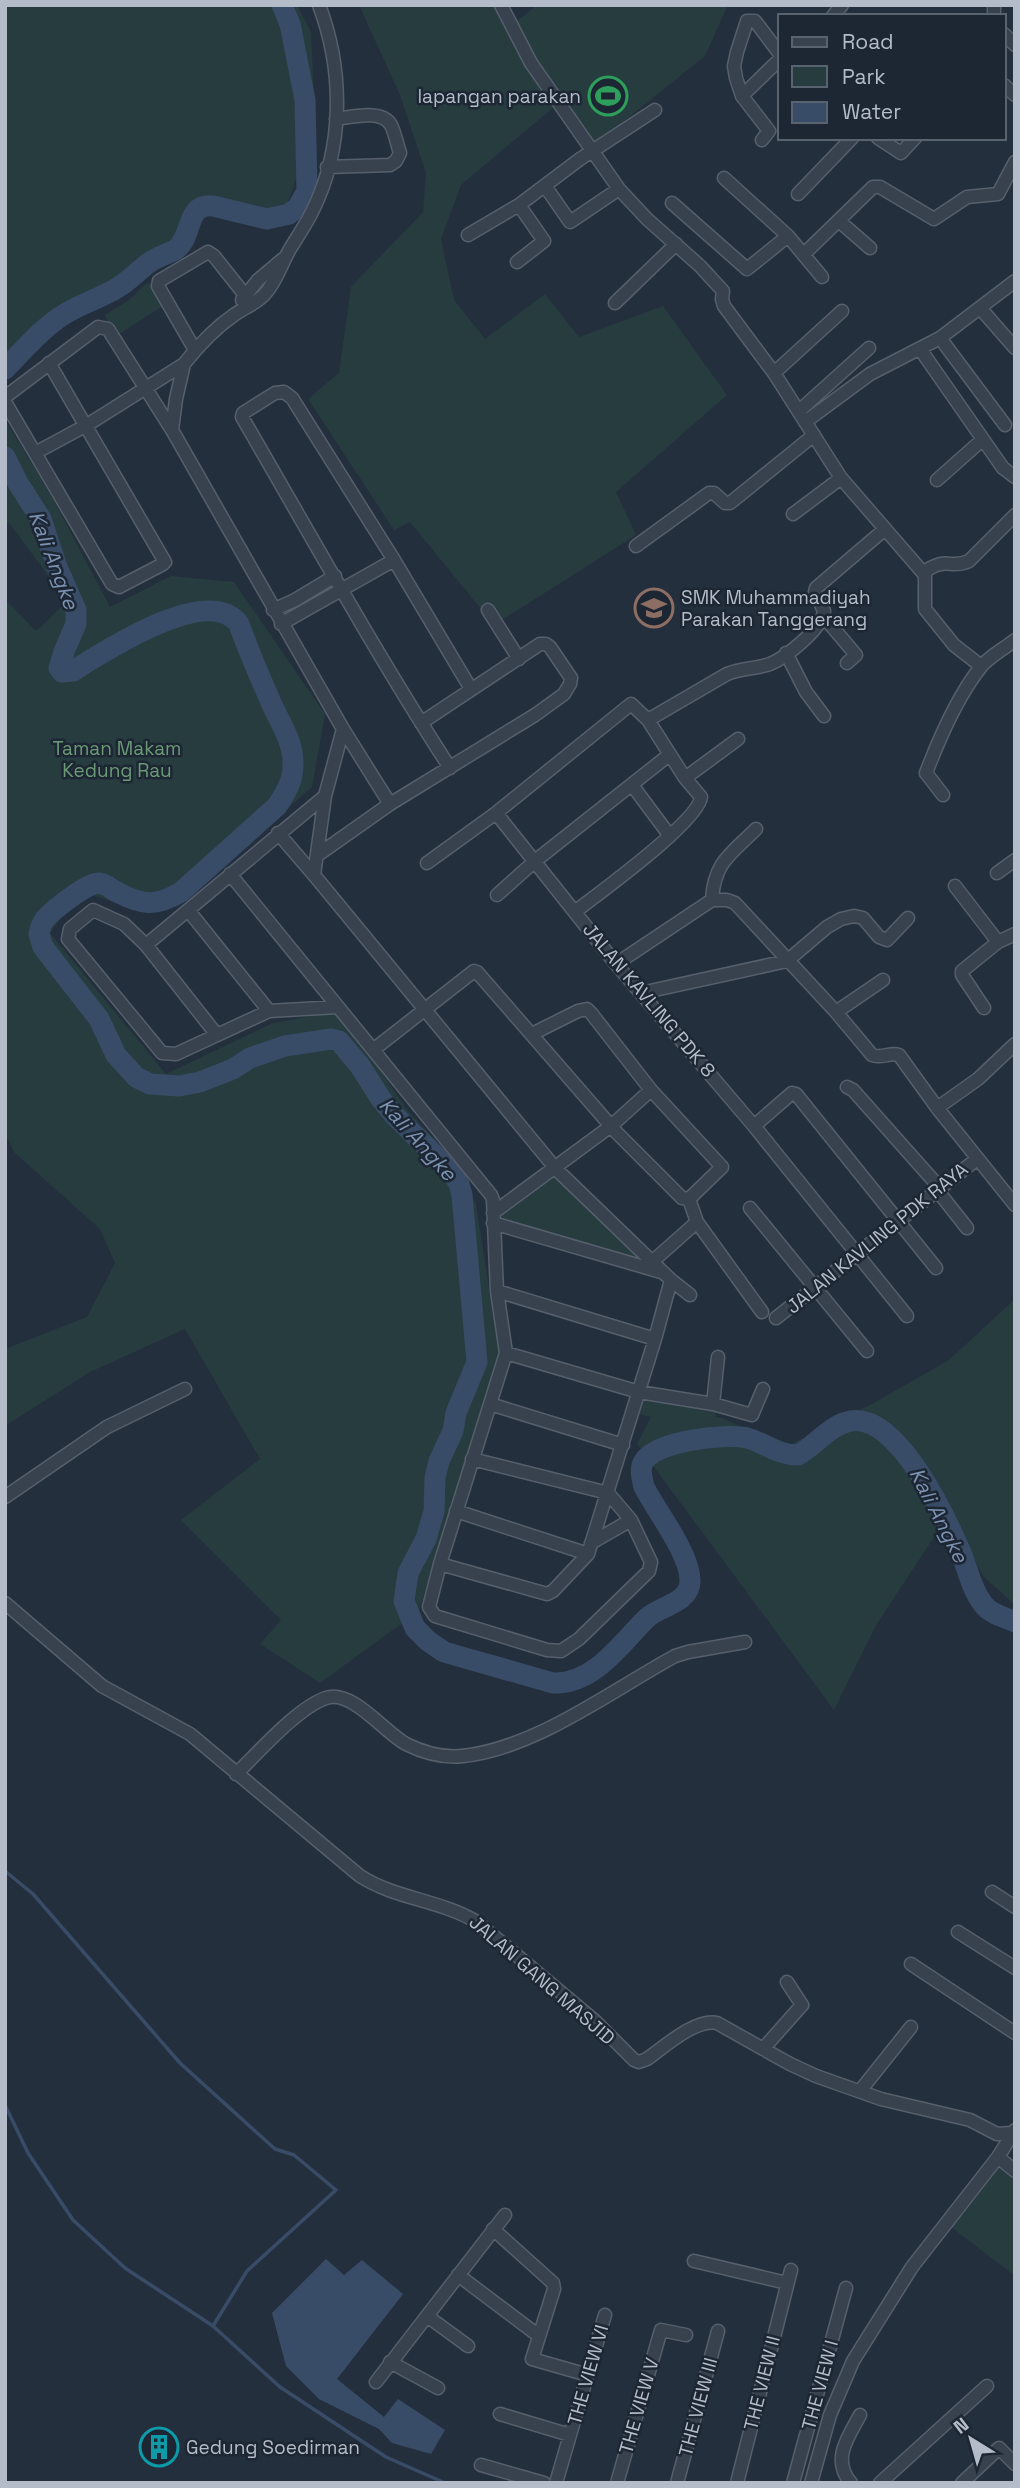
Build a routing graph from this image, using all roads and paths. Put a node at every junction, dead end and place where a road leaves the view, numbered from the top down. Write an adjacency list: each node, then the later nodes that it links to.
1 (319, 5): 7 (street)
2 (501, 5): 12 (street)
3 (778, 53): 5 (street)
4 (778, 58): 5 (street)
5 (742, 96): 8 (street)
6 (655, 110): 12 (street)
7 (336, 119): 14 (street); 14 (street)
8 (762, 140)
9 (850, 140): 18 (street)
10 (881, 140): 11 (street)
11 (913, 140)
12 (592, 151): 16 (street); 17 (street)
13 (1015, 162): 21 (street)
14 (327, 167): 27 (street)
15 (724, 178): 23 (street)
16 (545, 186): 17 (street); 20 (street)
17 (619, 189): 24 (street)
18 (798, 194)
19 (672, 202): 23 (street)
20 (519, 205): 22 (street); 28 (street)
21 (839, 221): 25 (street); 26 (street)
22 (468, 235)
23 (788, 236): 26 (street)
24 (676, 244): 32 (street); 43 (street)
25 (870, 248)
26 (804, 254): 29 (street)
27 (286, 256): 31 (street); 35 (street)
28 (517, 262)
29 (822, 277)
30 (1015, 281): 33 (street)
31 (245, 295): 35 (street); 40 (street)
32 (615, 303)
33 (981, 309): 36 (street); 38 (street)
34 (842, 311): 43 (street)
35 (232, 316): 40 (street)
36 (940, 338): 39 (street); 48 (street)
37 (869, 348): 46 (street)
38 (1015, 348)
39 (920, 349): 46 (street); 51 (street)
40 (195, 350): 42 (street)
41 (49, 363): 44 (street); 45 (street); 47 (street)
42 (184, 363): 44 (street); 49 (street)
43 (774, 373): 46 (street)
44 (145, 389): 47 (street); 49 (street)
45 (5, 400): 52 (street)
46 (802, 417): 50 (street)
47 (87, 425): 52 (street); 52 (street)
48 (1005, 425)
49 (172, 430): 64 (street)
50 (814, 435): 54 (street); 59 (street)
51 (982, 440): 53 (street); 55 (street)
52 (35, 453)
53 (1015, 477)
54 (841, 478): 56 (street); 58 (street)
55 (937, 480)
56 (793, 514)
57 (1015, 515): 61 (street)
58 (886, 529): 61 (street); 66 (street)
59 (636, 546)
60 (394, 560): 62 (street); 63 (street); 73 (street)
61 (923, 573): 72 (street)
62 (334, 576): 63 (street); 64 (street)
63 (341, 589): 67 (street); 76 (street)
64 (273, 610): 67 (street)
65 (488, 610): 70 (street)
66 (824, 617): 69 (street); 71 (street)
67 (281, 624): 77 (street)
68 (1015, 640): 72 (street)
69 (786, 653): 74 (street); 75 (street)
70 (519, 659): 73 (street); 80 (street)
71 (846, 663)
72 (981, 667): 83 (street)
73 (471, 689): 76 (street)
74 (824, 716)
75 (648, 720): 79 (street); 86 (street)
76 (421, 723): 80 (street)
77 (343, 729): 84 (street); 85 (street)
78 (738, 739): 81 (street)
79 (669, 755): 81 (street); 82 (street)
80 (450, 768): 85 (street)
81 (685, 778): 89 (street)
82 (632, 785): 89 (street); 92 (street)
83 (943, 795)
84 (325, 796): 88 (street); 90 (street)
85 (390, 804): 90 (street)
86 (496, 813): 92 (street, JALAN KAVLING PDK 8); 93 (street)
87 (756, 829): 99 (street)
88 (278, 833): 95 (street); 96 (street)
89 (670, 836): 101 (street)
90 (319, 854): 96 (street)
91 (1015, 860): 94 (street)
92 (535, 861): 98 (street); 101 (street, JALAN KAVLING PDK 8)
93 (427, 863)
94 (997, 873)
95 (230, 874): 100 (street); 110 (street)
96 (314, 875): 111 (street)
97 (955, 886): 104 (street)
98 (498, 895)
99 (712, 900): 106 (street); 107 (street)
100 (188, 910): 105 (street); 113 (street)
101 (576, 911): 107 (street, JALAN KAVLING PDK 8)
102 (908, 918): 106 (street)
103 (1015, 934): 104 (street)
104 (998, 942): 112 (street)
105 (146, 945): 116 (street); 116 (street)
106 (787, 961): 109 (street); 114 (street)
107 (616, 964): 109 (street, JALAN KAVLING PDK 8)
108 (883, 980): 114 (street)
109 (641, 993): 123 (street, JALAN KAVLING PDK 8)
110 (338, 1007): 113 (street); 118 (street)
111 (426, 1008): 115 (street); 118 (street); 125 (street)
112 (984, 1008)
113 (270, 1011): 116 (street)
114 (836, 1012): 121 (street)
115 (532, 1034): 120 (street); 122 (street)
116 (217, 1035)
117 (1015, 1044): 121 (street)
118 (373, 1049): 130 (street)
119 (846, 1087): 126 (street)
120 (651, 1090): 122 (street); 127 (street)
121 (937, 1108): 124 (street)
122 (611, 1126): 125 (street); 127 (street)
123 (754, 1126): 132 (street); 134 (street, JALAN KAVLING PDK 8)
124 (977, 1158): 126 (street, JALAN KAVLING PDK RAYA); 128 (street)
125 (556, 1169): 130 (street); 135 (street)
126 (939, 1189): 132 (street, JALAN KAVLING PDK RAYA); 133 (street)
127 (689, 1199): 131 (street)
128 (1015, 1205)
129 (750, 1208): 138 (street)
130 (493, 1218): 137 (street); 139 (street)
131 (696, 1222): 135 (street); 141 (street)
132 (898, 1222): 134 (street, JALAN KAVLING PDK RAYA); 136 (street)
133 (967, 1228)
134 (856, 1254): 138 (street, JALAN KAVLING PDK RAYA); 142 (street, JALAN KAVLING PDK 8)
135 (653, 1261): 137 (street)
136 (936, 1268)
137 (668, 1276): 140 (street); 144 (street)
138 (816, 1287): 143 (street, JALAN KAVLING PDK RAYA); 145 (street)
139 (497, 1291): 144 (street); 146 (street)
140 (690, 1295)
141 (762, 1312)
142 (907, 1317)
143 (776, 1318)
144 (655, 1339): 150 (street)
145 (867, 1351)
146 (506, 1353): 150 (street); 151 (street)
147 (718, 1357): 152 (street)
148 (185, 1389): 154 (street)
149 (764, 1389): 152 (street)
150 (639, 1392): 152 (street); 155 (street)
151 (490, 1404): 155 (street); 156 (street)
152 (713, 1404)
153 (99, 1415): 154 (street)
154 (107, 1427): 158 (street)
155 (623, 1445): 157 (street)
156 (472, 1459): 157 (street); 159 (street)
157 (608, 1493): 160 (street); 161 (street)
158 (5, 1497)
159 (456, 1511): 161 (street); 162 (street)
160 (631, 1520): 161 (street); 162 (street)
161 (590, 1548): 162 (street)
162 (439, 1564)
163 (5, 1603): 165 (street, JALAN GANG MASJID)
164 (745, 1642): 165 (street)
165 (236, 1774): 174 (street, JALAN GANG MASJID)
166 (992, 1892): 167 (street)
167 (1015, 1908)
168 (958, 1931): 170 (street)
169 (911, 1964): 173 (street)
170 (1015, 1968)
171 (787, 1982): 174 (street)
172 (911, 2027): 175 (street)
173 (1015, 2032)
174 (763, 2049): 175 (street, JALAN GANG MASJID)
175 (860, 2091): 176 (street, JALAN GANG MASJID)
176 (1014, 2132): 177 (street)
177 (998, 2157): 178 (street); 206 (street)
178 (1015, 2171)
179 (505, 2215): 180 (street)
180 (494, 2229): 182 (street); 187 (street)
181 (694, 2261): 204 (street, THE VIEW II)
182 (458, 2275): 185 (street); 187 (street)
183 (846, 2288): 205 (street, THE VIEW I)
184 (605, 2315): 191 (street, THE VIEW VI)
185 (428, 2316): 189 (street); 190 (street)
186 (718, 2331): 203 (street, THE VIEW III)
187 (539, 2336): 191 (street)
188 (686, 2336): 202 (street, THE VIEW V)
189 (468, 2346)
190 (390, 2362): 192 (street); 194 (street)
191 (588, 2375): 197 (street, THE VIEW VI)
192 (376, 2382)
193 (987, 2386): 208 (street)
194 (438, 2388)
195 (500, 2414): 197 (street, THE VIEW VI)
196 (860, 2415): 207 (street)
197 (570, 2435): 201 (street, THE VIEW VI)
198 (1015, 2464): 209 (street)
199 (481, 2465): 200 (street)
200 (544, 2483)
201 (556, 2483)
202 (617, 2483)
203 (677, 2483)
204 (737, 2483)
205 (793, 2483)
206 (811, 2483)
207 (851, 2483)
208 (880, 2483)
209 (962, 2483)

